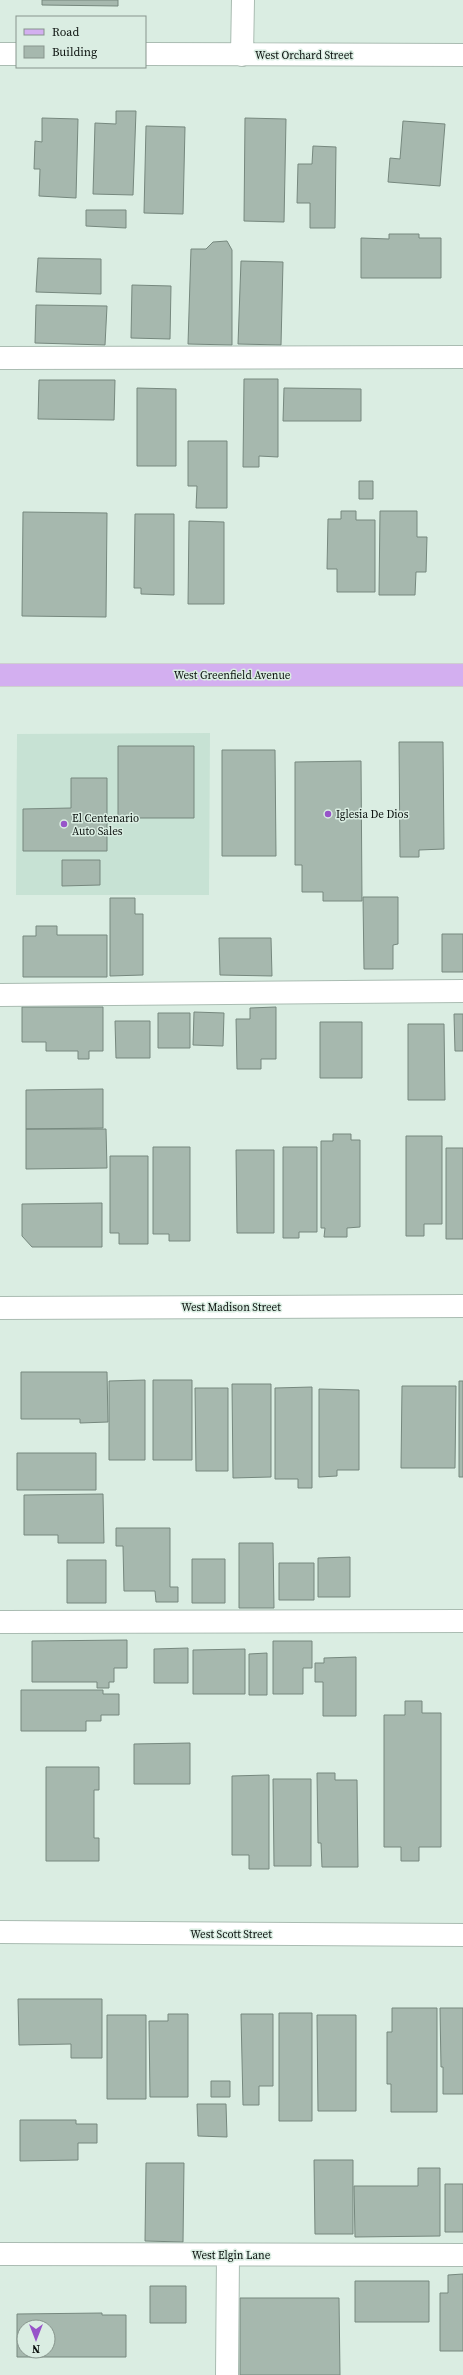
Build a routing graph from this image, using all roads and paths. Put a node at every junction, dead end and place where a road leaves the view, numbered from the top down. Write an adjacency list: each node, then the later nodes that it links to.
1 (243, 0): 5 (street)
2 (0, 54): 3 (street)
3 (16, 54)
4 (146, 54): 5 (street, West Orchard Street)
5 (242, 55): 6 (street, West Orchard Street)
6 (463, 55)
7 (463, 357): 8 (street)
8 (0, 358)
9 (0, 675): 10 (main road, West Greenfield Avenue)
10 (463, 675)
11 (463, 991): 12 (street)
12 (0, 995)
13 (463, 1306): 14 (street, West Madison Street)
14 (0, 1308)
15 (463, 1621): 16 (street)
16 (0, 1622)
17 (0, 1932): 18 (street, West Scott Street)
18 (463, 1935)
19 (0, 2254): 20 (street, West Elgin Lane)
20 (228, 2255): 21 (street, West Elgin Lane); 22 (street)
21 (463, 2255)
22 (227, 2375)

